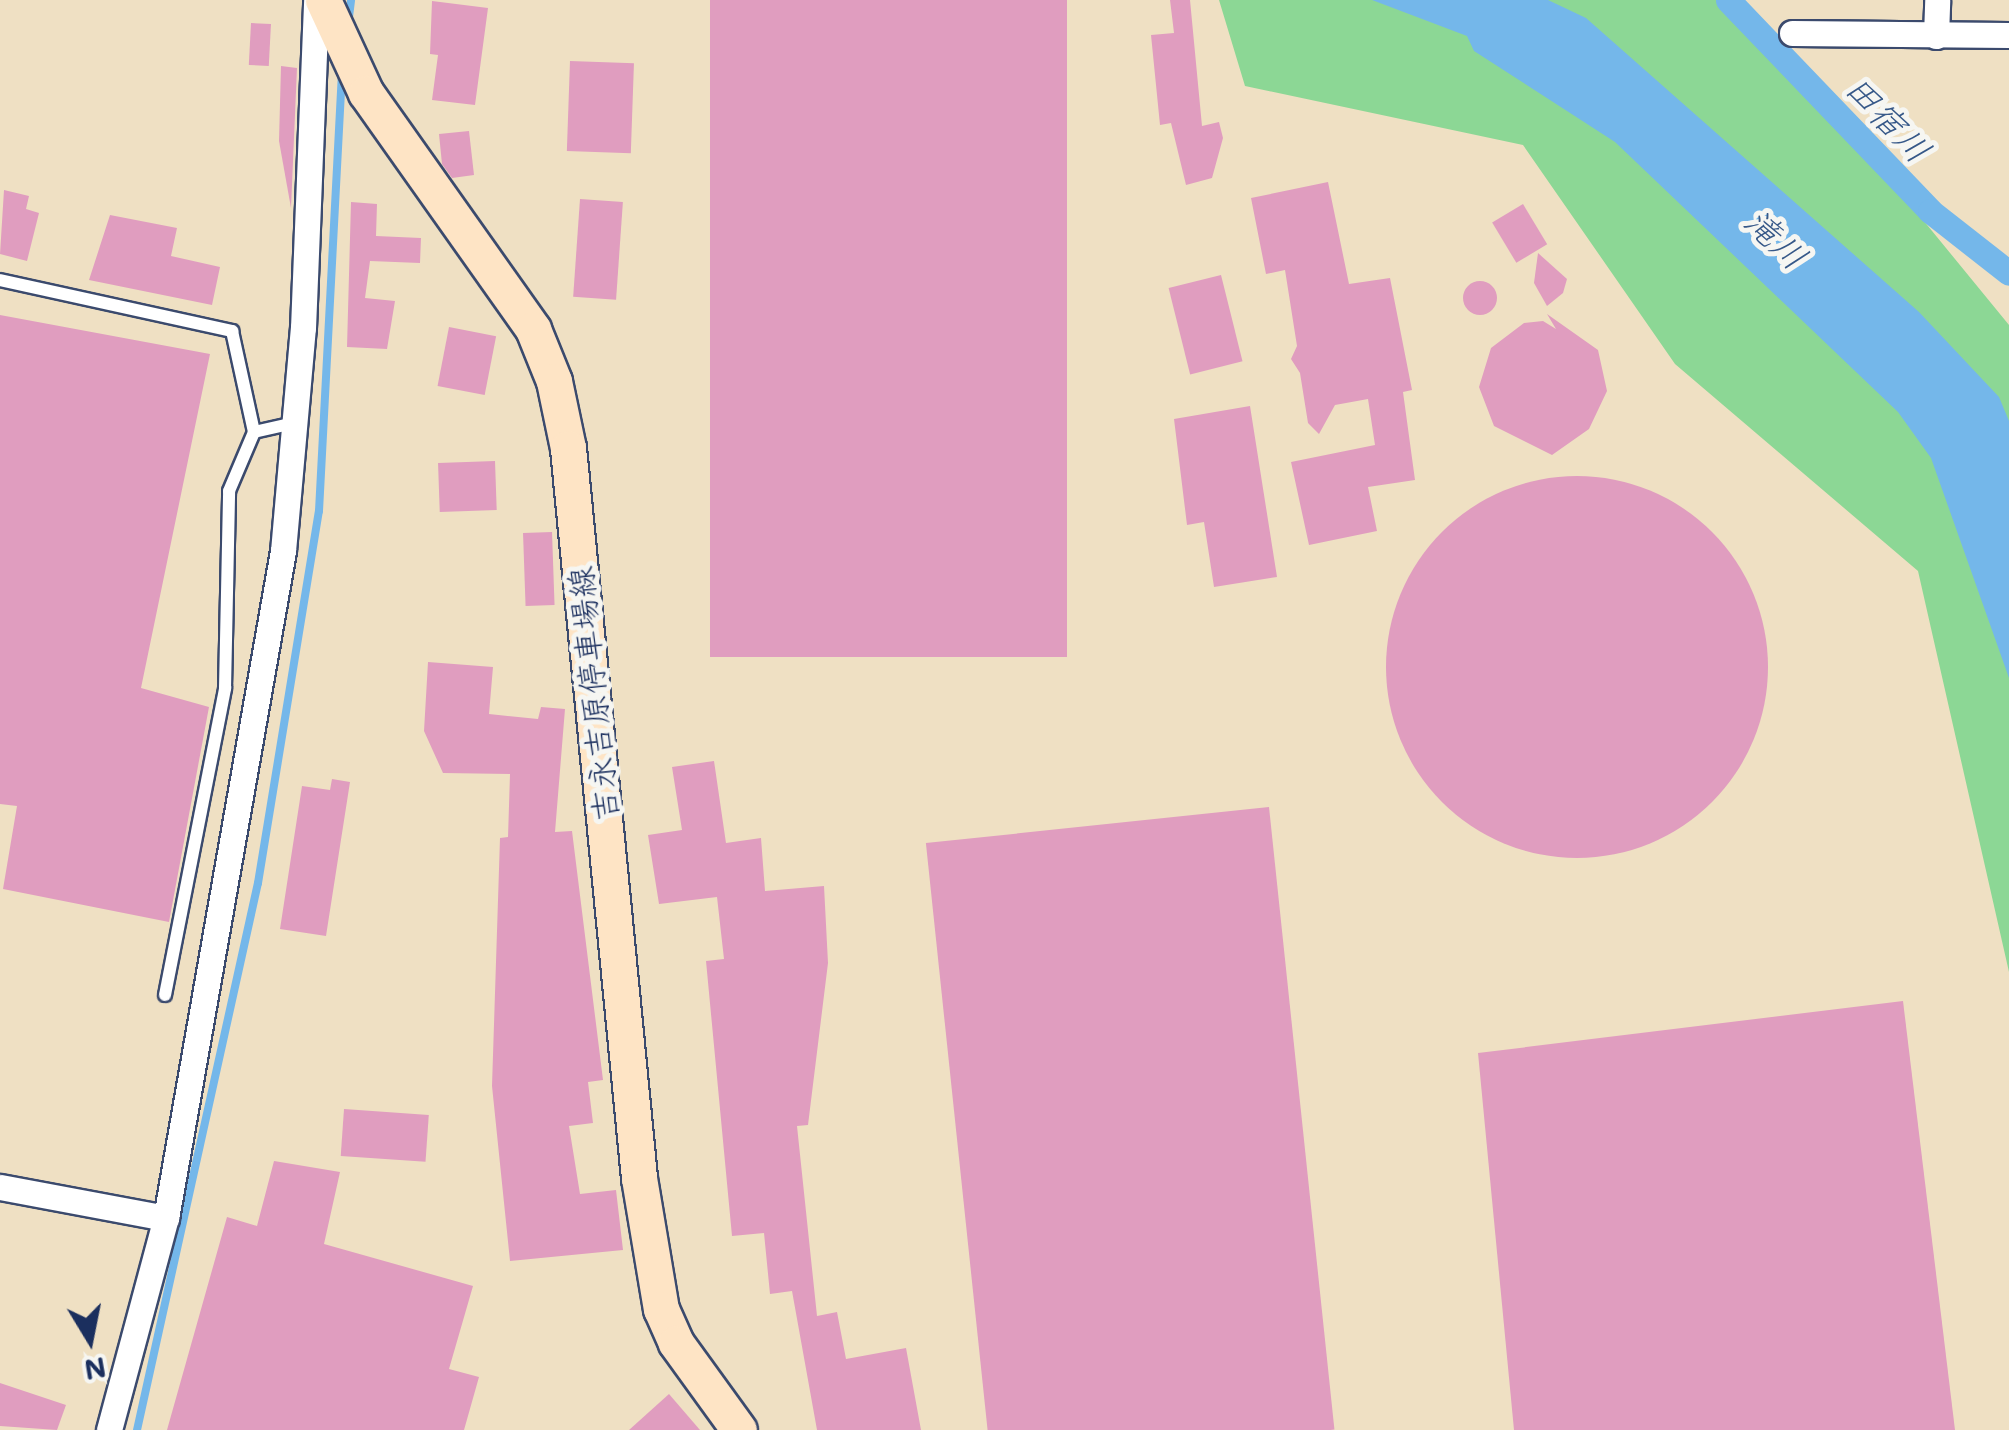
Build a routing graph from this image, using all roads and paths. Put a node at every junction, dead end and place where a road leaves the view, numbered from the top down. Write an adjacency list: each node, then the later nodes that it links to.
1 (319, 0): 7 (street); 13 (main road, 吉永吉原停車場線)
2 (1937, 0): 5 (street)
3 (1792, 33): 5 (street)
4 (2009, 35): 5 (street)
5 (1936, 36)
6 (0, 280): 8 (lane)
7 (295, 423): 8 (lane); 11 (street)
8 (254, 432): 9 (lane)
9 (165, 995)
10 (0, 1187): 11 (street)
11 (166, 1218): 12 (street)
12 (110, 1430)
13 (740, 1430)

